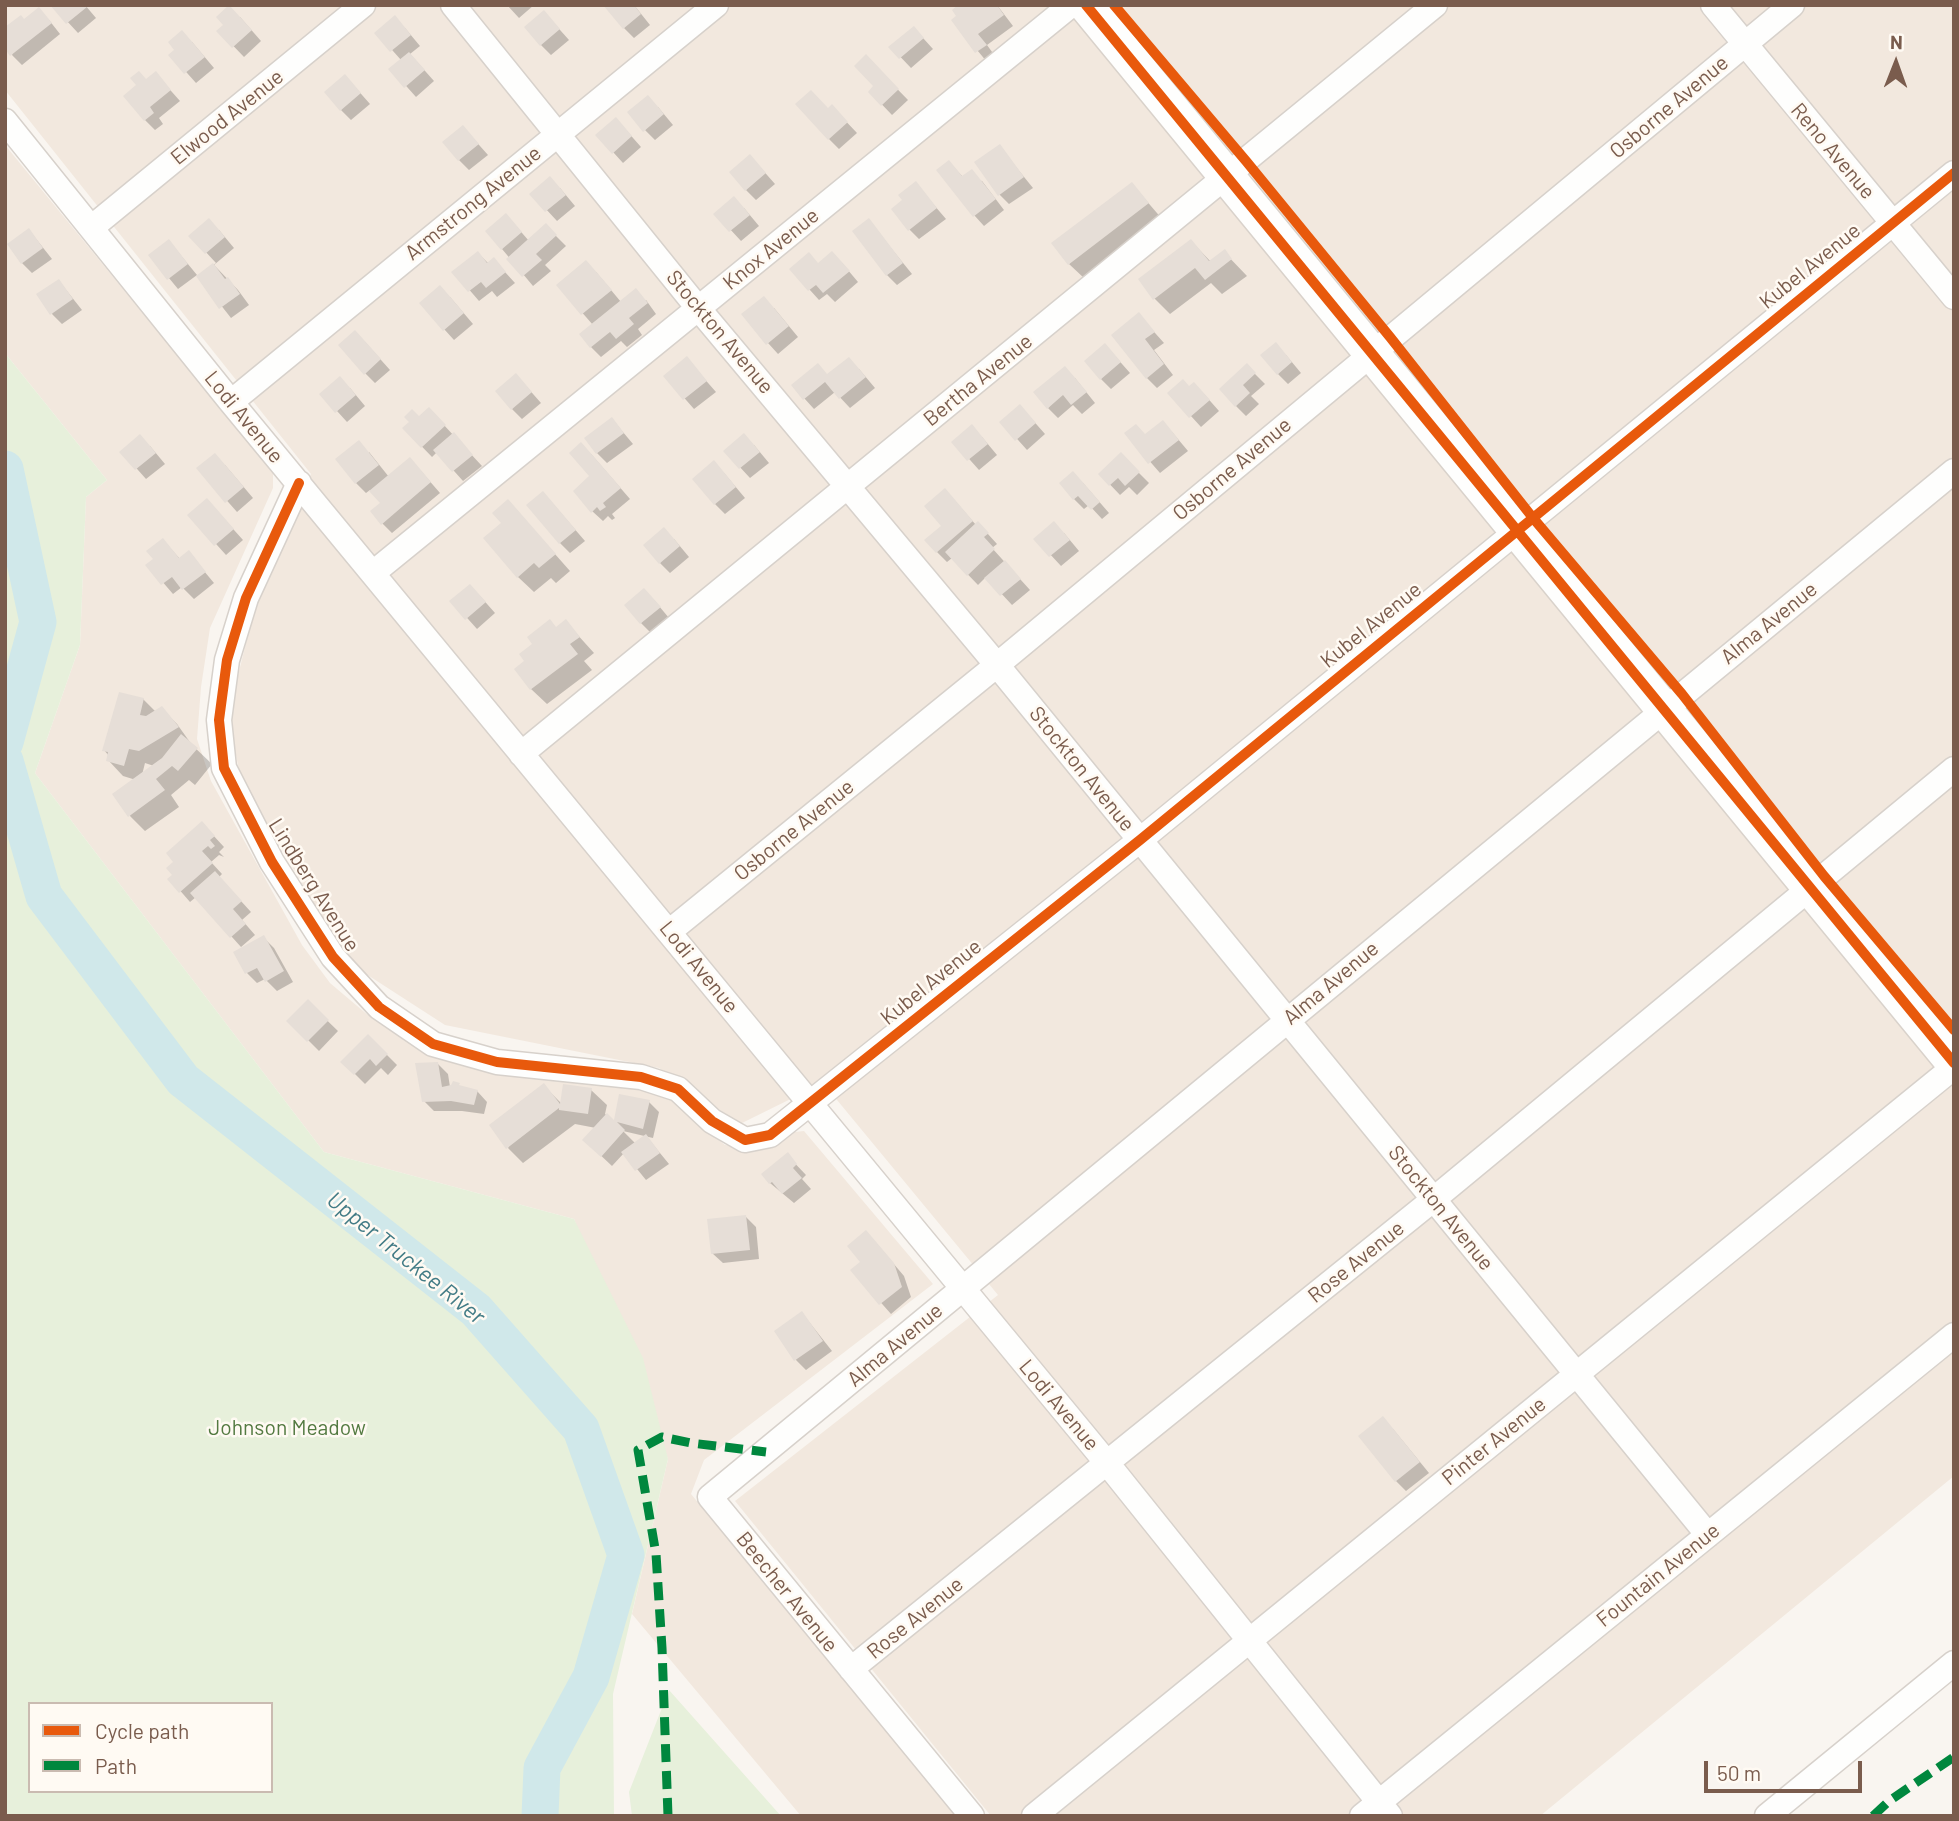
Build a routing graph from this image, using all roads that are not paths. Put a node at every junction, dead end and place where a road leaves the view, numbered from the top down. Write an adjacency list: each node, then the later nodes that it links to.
1 (363, 5): 15 (street, Elwood Avenue)
2 (453, 5): 11 (street, Stockton Avenue)
3 (716, 5): 11 (street, Armstrong Avenue)
4 (1071, 5): 17 (street, Knox Avenue)
5 (1086, 5): 13 (street)
6 (1435, 5): 13 (street, Bertha Avenue)
7 (1713, 5): 9 (street, Reno Avenue)
8 (1792, 5): 9 (street, Osborne Avenue)
9 (1745, 45): 14 (street, Reno Avenue); 18 (street, Osborne Avenue)
10 (5, 121): 15 (street, Lodi Avenue)
11 (558, 133): 17 (street, Stockton Avenue); 19 (street, Armstrong Avenue)
12 (1954, 173): 14 (street, Kubel Avenue)
13 (1226, 178): 18 (street); 22 (street, Bertha Avenue)
14 (1893, 223): 16 (street, Reno Avenue); 23 (street, Kubel Avenue)
15 (92, 228): 19 (street, Lodi Avenue)
16 (1954, 297)
17 (698, 308): 22 (street, Stockton Avenue); 24 (street, Knox Avenue)
18 (1371, 354): 23 (street); 25 (street, Osborne Avenue)
19 (231, 402): 21 (street, Lodi Avenue)
20 (1954, 471): 26 (street, Alma Avenue)
21 (299, 483): 24 (street, Lodi Avenue); 34 (street, Lindberg Avenue)
22 (848, 485): 25 (street, Stockton Avenue); 27 (street, Bertha Avenue)
23 (1517, 530): 26 (street); 29 (street, Kubel Avenue)
24 (373, 573): 27 (street, Lodi Avenue)
25 (997, 665): 29 (street, Stockton Avenue); 31 (street, Osborne Avenue)
26 (1664, 708): 30 (street); 32 (street, Alma Avenue)
27 (521, 754): 31 (street, Lodi Avenue)
28 (1954, 769): 30 (street, Rose Avenue)
29 (1140, 840): 32 (street, Stockton Avenue); 34 (street, Kubel Avenue)
30 (1810, 887): 33 (street); 35 (street, Rose Avenue)
31 (670, 931): 34 (street, Lodi Avenue)
32 (1287, 1020): 35 (street, Stockton Avenue); 36 (street, Alma Avenue)
33 (1954, 1065): 38 (street, Pinter Avenue)
34 (810, 1103): 36 (street, Lodi Avenue)
35 (1434, 1199): 38 (street, Stockton Avenue); 39 (street, Rose Avenue)
36 (963, 1289): 39 (street, Lodi Avenue); 40 (street, Alma Avenue)
37 (1954, 1335): 41 (street, Fountain Avenue)
38 (1577, 1374): 41 (street, Stockton Avenue); 42 (street, Pinter Avenue)
39 (1107, 1463): 42 (street, Lodi Avenue); 44 (street, Rose Avenue)
40 (710, 1497): 44 (street, Beecher Avenue)
41 (1708, 1535): 45 (street, Fountain Avenue)
42 (1250, 1642): 45 (street, Lodi Avenue); 47 (street, Pinter Avenue)
43 (1954, 1664): 48 (street)
44 (851, 1669): 46 (street, Beecher Avenue)
45 (1376, 1811)
46 (972, 1816)
47 (1034, 1816)
48 (1767, 1816)

